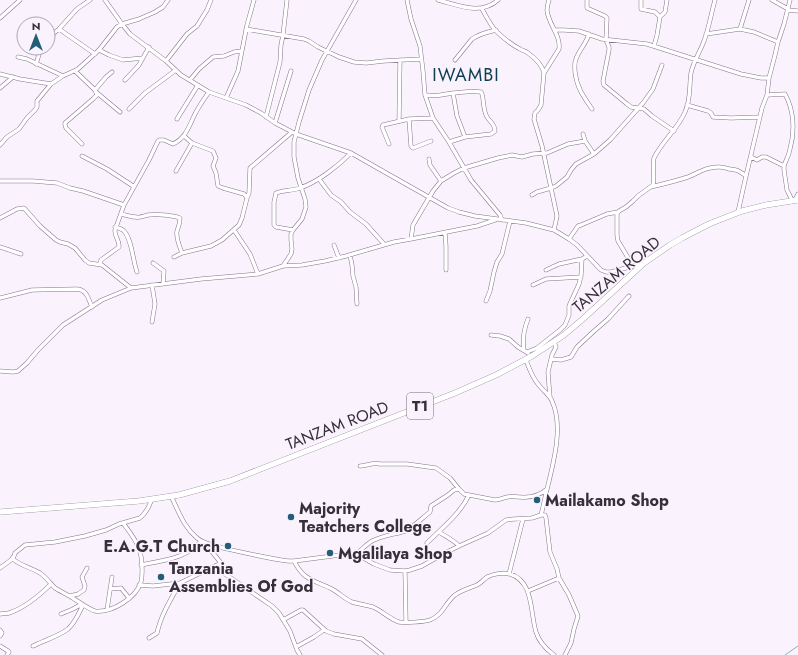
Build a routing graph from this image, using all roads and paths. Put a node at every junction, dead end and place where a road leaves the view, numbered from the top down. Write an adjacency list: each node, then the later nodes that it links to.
1 (20, 0): 24 (street)
2 (90, 0): 26 (street)
3 (105, 0): 25 (street)
4 (168, 0): 25 (street)
5 (211, 0): 50 (street)
6 (254, 0): 27 (street)
7 (287, 0): 34 (street)
8 (356, 0): 41 (street)
9 (407, 0): 46 (street)
10 (438, 0): 20 (street)
11 (498, 0): 20 (street)
12 (549, 0): 30 (street)
13 (587, 0): 35 (street)
14 (641, 0): 23 (street)
15 (667, 0): 23 (street)
16 (715, 0): 33 (street)
17 (749, 0): 28 (street)
18 (772, 0): 21 (street)
19 (790, 0): 21 (street)
20 (482, 8): 29 (street)
21 (788, 9): 22 (street); 36 (street)
22 (798, 11)
23 (660, 17): 37 (street)
24 (0, 18)
25 (122, 24): 38 (street); 39 (street)
26 (59, 29): 31 (street); 42 (street)
27 (246, 29): 34 (street); 40 (street)
28 (740, 29): 33 (street); 36 (street)
29 (496, 30): 48 (street); 57 (street)
30 (555, 30): 32 (street); 57 (street)
31 (56, 31)
32 (589, 34): 35 (street); 74 (street)
33 (706, 34): 49 (street)
34 (283, 35): 41 (street); 78 (street)
35 (606, 40): 37 (street); 75 (street)
36 (778, 42): 61 (street)
37 (654, 46): 49 (street)
38 (149, 47): 45 (street); 50 (street)
39 (99, 50): 42 (street); 45 (street)
40 (242, 51): 63 (street); 72 (street)
41 (327, 51): 47 (street); 86 (street)
42 (95, 54): 54 (street)
43 (38, 56): 51 (street)
44 (18, 57): 51 (street)
45 (142, 58): 62 (street)
46 (421, 59): 47 (street); 70 (street)
47 (400, 60): 83 (street)
48 (455, 60)
49 (695, 60): 61 (street); 73 (street)
50 (166, 61): 53 (street)
51 (36, 64): 59 (street)
52 (662, 65): 75 (street)
53 (176, 70): 63 (street); 76 (street)
54 (76, 71): 59 (street); 67 (street)
55 (291, 71): 84 (street)
56 (112, 72): 67 (street)
57 (544, 73): 98 (street)
58 (0, 74): 60 (street)
59 (63, 76): 64 (street)
60 (13, 77): 64 (street); 66 (street)
61 (769, 78): 71 (street)
62 (125, 80)
63 (190, 80): 65 (street)
64 (51, 84): 96 (street)
65 (198, 85): 68 (street); 82 (street)
66 (0, 88)
67 (96, 91): 77 (street); 94 (street)
68 (209, 92): 72 (street); 88 (street)
69 (453, 93): 70 (street); 89 (street); 89 (street)
70 (425, 95): 81 (street)
71 (767, 95): 79 (street); 103 (street)
72 (226, 98): 78 (street)
73 (687, 105): 79 (street); 85 (street)
74 (592, 108)
75 (639, 108): 85 (street); 99 (street)
76 (129, 109)
77 (120, 112)
78 (266, 117): 84 (street)
79 (760, 117): 101 (street)
80 (409, 118): 81 (street); 83 (street); 90 (street)
81 (433, 118): 92 (street)
82 (177, 119)
83 (398, 121): 95 (street)
84 (275, 124): 86 (street)
85 (674, 131): 111 (street)
86 (294, 133): 97 (street); 112 (street); 117 (street)
87 (583, 134): 91 (street)
88 (184, 136): 93 (street); 110 (street)
89 (465, 137): 92 (street)
90 (431, 141)
91 (585, 141): 98 (street); 99 (street)
92 (449, 142): 104 (street)
93 (192, 143): 105 (street); 117 (street)
94 (82, 144)
95 (389, 144)
96 (0, 145)
97 (351, 153): 107 (street); 116 (street)
98 (543, 153): 104 (street); 113 (street)
99 (594, 154): 113 (street)
100 (82, 156): 110 (street)
101 (751, 157): 103 (street); 106 (street)
102 (428, 159): 109 (street)
103 (784, 166): 118 (street)
104 (464, 168): 109 (street); 125 (street)
105 (176, 171)
106 (746, 176): 111 (street); 121 (street)
107 (319, 178): 112 (street); 135 (street)
108 (0, 180): 119 (street)
109 (441, 181): 116 (street)
110 (133, 186): 119 (street)
111 (650, 187): 120 (street)
112 (302, 188): 129 (street); 129 (street)
113 (551, 188): 115 (street); 130 (street)
114 (798, 194): 118 (street)
115 (532, 195)
116 (429, 197): 124 (street); 132 (street)
117 (246, 198): 128 (street)
118 (795, 200): 121 (highway, TANZAM ROAD / T1)
119 (124, 205): 122 (street)
120 (618, 212): 133 (street); 148 (street)
121 (738, 212): 145 (highway, TANZAM ROAD / T1)
122 (121, 214): 127 (street); 137 (street)
123 (0, 218): 146 (street)
124 (496, 219): 125 (street); 131 (street)
125 (502, 220): 126 (street)
126 (510, 221): 130 (street); 160 (street)
127 (116, 227): 146 (street); 151 (street)
128 (234, 230): 137 (street); 152 (street)
129 (293, 230): 147 (street)
130 (554, 230): 133 (street)
131 (445, 233): 132 (street); 149 (street)
132 (411, 239): 135 (street)
133 (569, 239): 140 (street)
134 (334, 244): 142 (street)
135 (384, 244): 139 (street)
136 (0, 247): 138 (street)
137 (182, 253): 141 (street)
138 (21, 254)
139 (350, 255): 142 (street); 161 (street)
140 (587, 256): 143 (street); 148 (street)
141 (174, 257)
142 (339, 258): 147 (street)
143 (582, 259): 150 (street); 153 (street)
144 (153, 263): 154 (street)
145 (644, 263): 148 (street); 166 (highway, TANZAM ROAD / T1)
146 (100, 264): 157 (street)
147 (283, 266): 152 (street)
148 (633, 266)
149 (446, 270)
150 (546, 270)
151 (137, 272)
152 (258, 274): 154 (street)
153 (581, 277): 156 (street); 167 (street)
154 (163, 284): 155 (street)
155 (152, 285): 157 (street); 164 (street)
156 (533, 285)
157 (131, 288): 162 (street)
158 (629, 296): 169 (street)
159 (0, 298): 162 (street)
160 (486, 301)
161 (357, 304)
162 (92, 307): 171 (street)
163 (528, 319): 167 (street)
164 (152, 322)
165 (491, 335): 167 (street)
166 (554, 342): 168 (highway, TANZAM ROAD / T1); 169 (street)
167 (525, 351): 168 (street)
168 (532, 356): 170 (highway, TANZAM ROAD / T1)
169 (551, 359): 172 (street)
170 (526, 360): 172 (street); 177 (highway, TANZAM ROAD / T1)
171 (0, 372)
172 (551, 400): 175 (street)
173 (360, 466): 174 (street)
174 (459, 489): 176 (street); 188 (street)
175 (547, 489): 176 (street); 180 (street)
176 (469, 495): 183 (street)
177 (171, 496): 178 (highway, TANZAM ROAD / T1); 184 (street)
178 (152, 499): 179 (highway, TANZAM ROAD / T1); 182 (street)
179 (0, 512)
180 (541, 514): 181 (street); 198 (street)
181 (523, 519): 187 (street); 196 (street)
182 (123, 522): 189 (street); 192 (street)
183 (439, 532): 186 (street); 187 (street)
184 (201, 541): 185 (street); 192 (street)
185 (205, 543): 190 (street); 191 (street)
186 (427, 543)
187 (459, 546): 195 (street)
188 (355, 555): 190 (street); 195 (street)
189 (13, 557): 193 (street); 200 (street)
190 (294, 561): 211 (street)
191 (221, 563): 199 (street); 210 (street)
192 (141, 565): 201 (street)
193 (0, 568)
194 (87, 568): 204 (street)
195 (404, 571): 211 (street)
196 (509, 574): 203 (street); 211 (street)
197 (112, 577): 202 (street)
198 (559, 578): 203 (street); 223 (street)
199 (180, 583): 201 (street); 215 (street)
200 (51, 584): 204 (street); 208 (street)
201 (139, 585): 205 (street)
202 (110, 589): 205 (street); 207 (street)
203 (528, 591): 222 (street)
204 (69, 596): 206 (street)
205 (129, 598): 207 (street)
206 (83, 604): 207 (street); 209 (street); 217 (street)
207 (107, 610)
208 (0, 614)
209 (61, 614)
210 (283, 620): 213 (street); 218 (street)
211 (406, 622)
212 (0, 630): 214 (street)
213 (324, 630): 218 (street); 221 (street)
214 (0, 636)
215 (149, 638)
216 (0, 646): 219 (street)
217 (33, 646)
218 (296, 647): 220 (street)
219 (6, 655)
220 (300, 655)
221 (382, 655)
222 (554, 655)
223 (565, 655)

